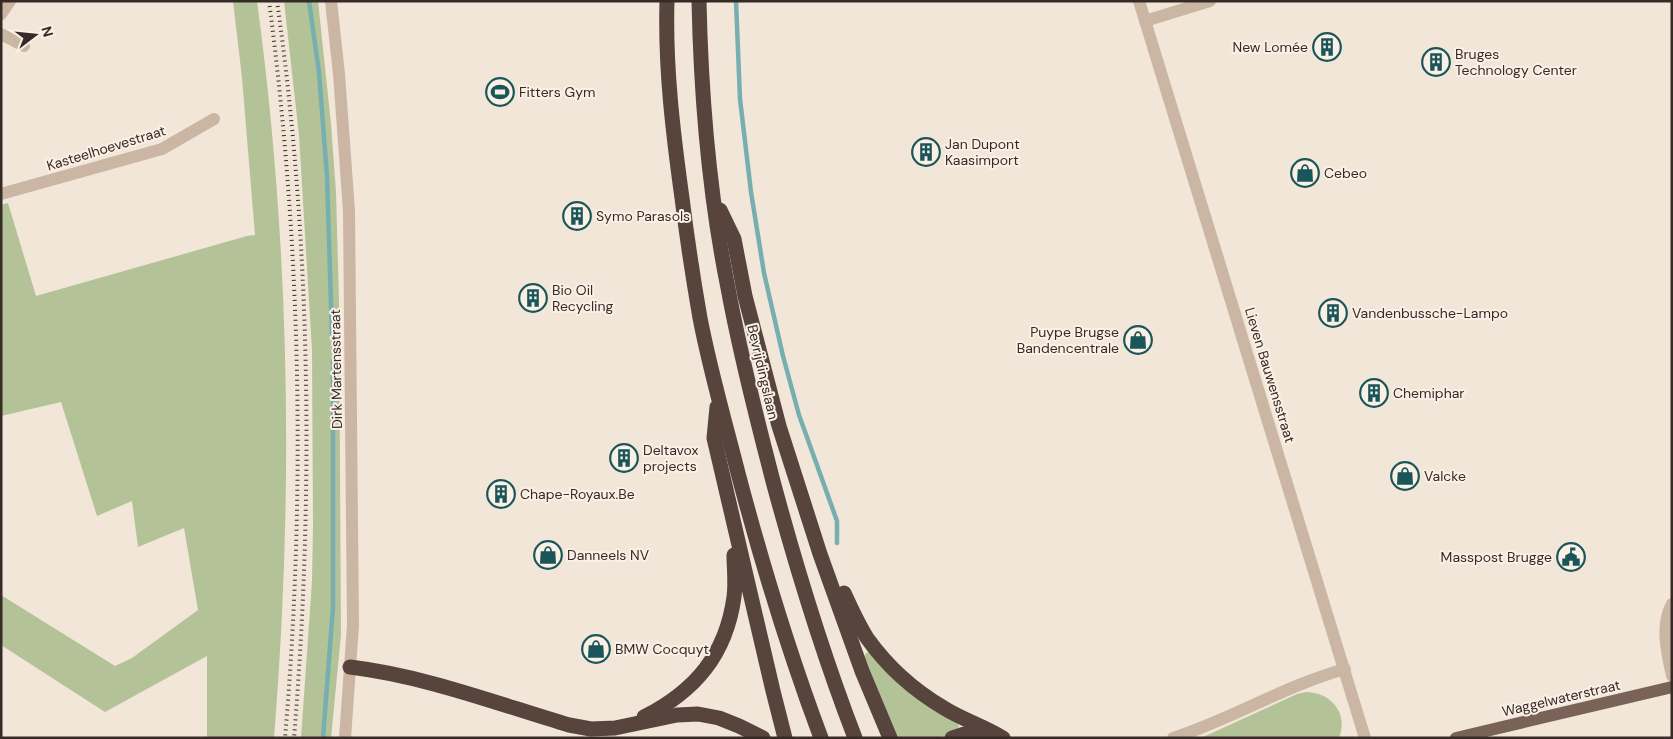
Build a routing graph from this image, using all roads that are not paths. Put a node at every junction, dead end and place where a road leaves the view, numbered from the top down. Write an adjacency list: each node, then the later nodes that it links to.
1 (10, 1): 7 (street)
2 (331, 1): 18 (street, Dirk Martensstraat)
3 (667, 1): 14 (highway)
4 (699, 1): 13 (highway, Bevrijdingslaan)
5 (1139, 1): 8 (street, Lieven Bauwensstraat)
6 (1210, 1): 8 (street)
7 (1, 14)
8 (1145, 22): 19 (street, Lieven Bauwensstraat)
9 (1, 34): 10 (street)
10 (24, 46)
11 (214, 119): 12 (street, Kasteelhoevestraat)
12 (1, 194)
13 (713, 195): 15 (highway); 27 (highway, Bevrijdingslaan)
14 (718, 396): 16 (highway); 26 (highway)
15 (810, 519): 28 (highway); 30 (highway)
16 (734, 528): 22 (highway); 25 (highway)
17 (1672, 604): 20 (street)
18 (350, 668): 22 (highway); 23 (street, Dirk Martensstraat)
19 (1345, 669): 31 (street); 32 (street, Lieven Bauwensstraat)
20 (1672, 676)
21 (1672, 687): 33 (main road, Waggelwaterstraat)
22 (633, 723): 24 (highway)
23 (345, 738)
24 (763, 738)
25 (785, 738)
26 (821, 738)
27 (855, 738)
28 (890, 738)
29 (952, 738): 30 (highway)
30 (1002, 738)
31 (1173, 738)
32 (1366, 738)
33 (1456, 738)

